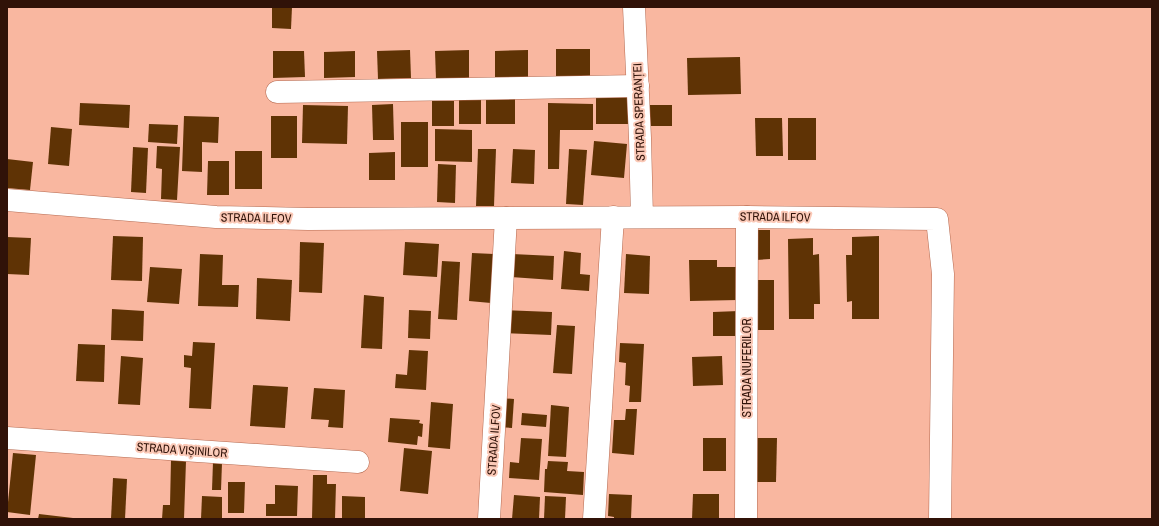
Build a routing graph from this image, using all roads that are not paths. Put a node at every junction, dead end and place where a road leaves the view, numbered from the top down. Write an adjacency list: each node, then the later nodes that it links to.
1 (634, 7): 2 (street, STRADA SPERANȚEI)
2 (638, 86): 3 (street); 6 (street, STRADA SPERANȚEI)
3 (276, 92)
4 (7, 200): 8 (street, STRADA ILFOV)
5 (613, 217): 6 (street, STRADA ILFOV); 8 (street, STRADA ILFOV); 12 (street)
6 (642, 217): 7 (street, STRADA ILFOV)
7 (747, 217): 13 (street, STRADA NUFERILOR); 14 (street, STRADA ILFOV)
8 (506, 218): 11 (street, STRADA ILFOV)
9 (7, 438): 10 (street, STRADA VIȘINILOR)
10 (358, 462)
11 (489, 519)
12 (594, 519)
13 (746, 519)
14 (940, 519)

